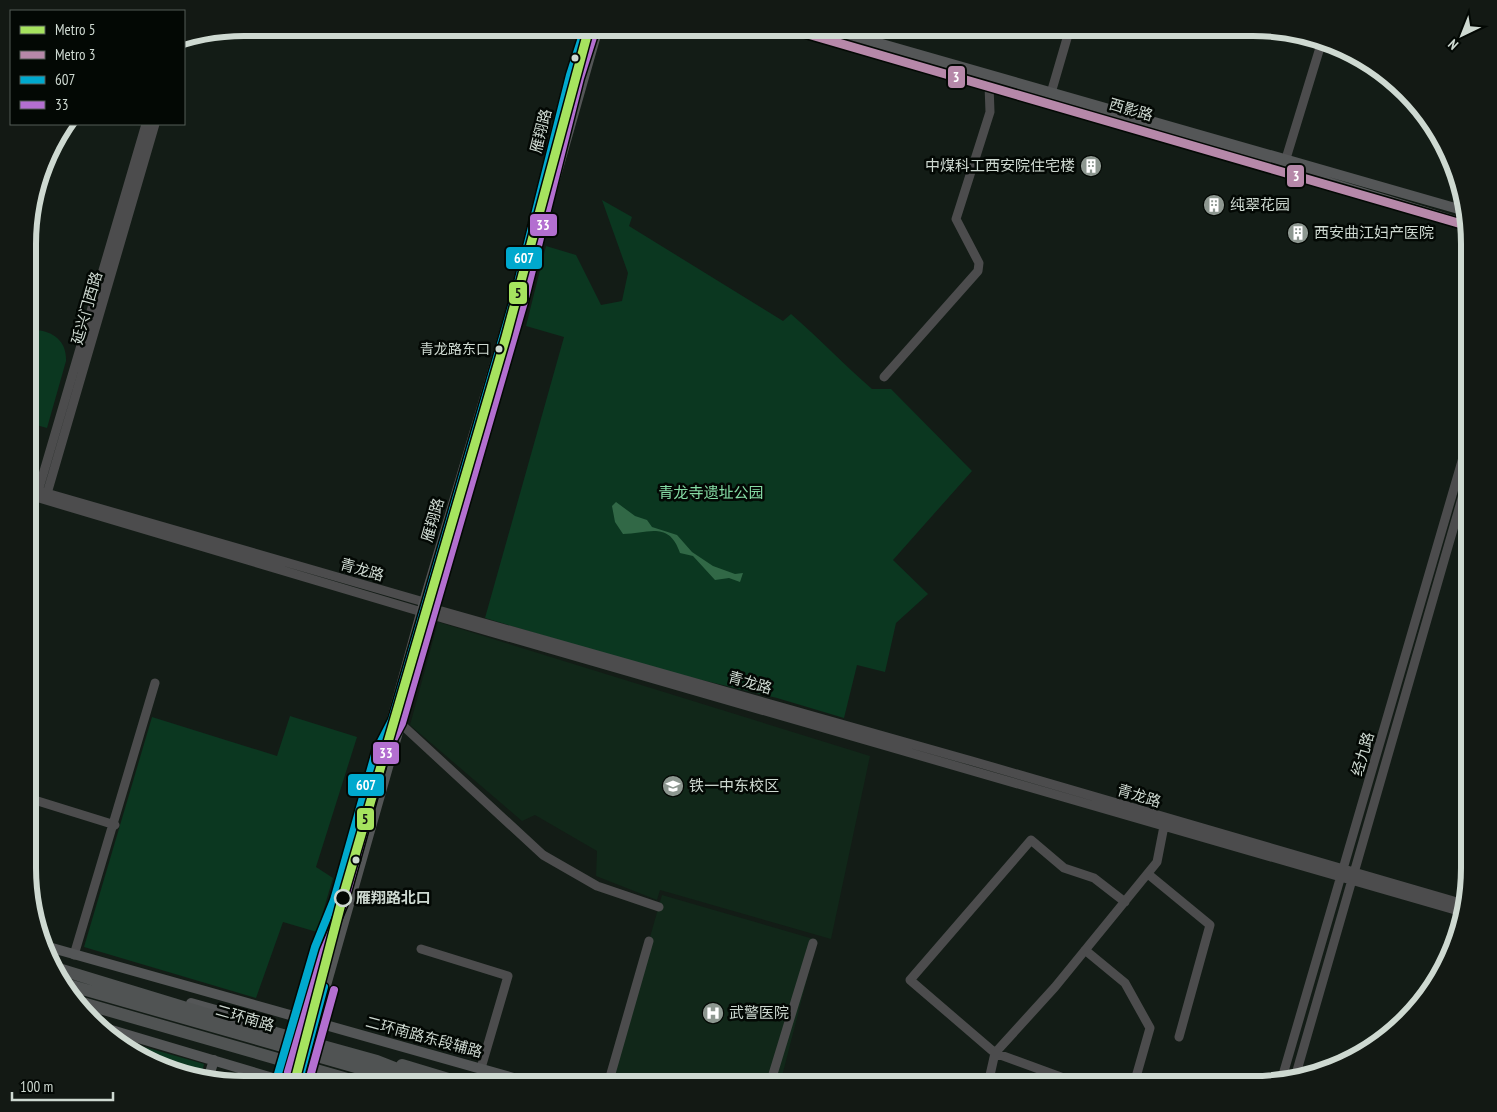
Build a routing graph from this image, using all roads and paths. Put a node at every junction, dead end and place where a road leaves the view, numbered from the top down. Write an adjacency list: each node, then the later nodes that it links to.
1 (582, 36): 20 (main road, 雁翔路)
2 (596, 36): 7 (main road, 雁翔路)
3 (597, 36): 7 (main road)
4 (817, 36): 9 (main road, 西影路)
5 (854, 36): 10 (main road, 西影路)
6 (1068, 36): 10 (street)
7 (594, 42): 20 (main road, 雁翔路)
8 (1320, 47): 13 (street)
9 (988, 85): 13 (main road, 西影路); 16 (street)
10 (1051, 93): 13 (main road, 西影路)
11 (146, 125): 18 (street, 延兴门西路)
12 (155, 125): 18 (street, 延兴门西路)
13 (1284, 164): 14 (main road, 西影路); 15 (main road, 西影路)
14 (1458, 209)
15 (1459, 222)
16 (884, 377)
17 (1461, 465): 27 (street, 经九路)
18 (39, 495): 20 (street, 青龙路)
19 (1461, 502): 28 (street, 经九路)
20 (428, 609): 22 (main road, 雁翔路); 24 (street, 青龙路)
21 (156, 683): 25 (street)
22 (396, 722): 31 (street); 44 (main road, 雁翔路); 44 (street)
23 (36, 800): 25 (street)
24 (1165, 822): 26 (street); 27 (street, 青龙路)
25 (115, 825): 38 (street)
26 (1148, 874): 29 (street); 47 (street)
27 (1343, 875): 28 (street, 青龙路); 53 (street, 经九路)
28 (1353, 878): 30 (street, 青龙路); 32 (street, 青龙路); 51 (street, 经九路)
29 (1125, 902): 37 (street); 48 (street)
30 (1458, 903)
31 (659, 907)
32 (1457, 910)
33 (649, 941): 63 (street)
34 (813, 943): 64 (street)
35 (53, 948): 38 (main road, 二环南路东段辅路)
36 (421, 949): 50 (street)
37 (1085, 950): 48 (street); 67 (street)
38 (74, 955): 44 (main road, 二环南路东段辅路)
39 (61, 965): 46 (main road)
40 (63, 970): 60 (highway)
41 (73, 986): 59 (highway, 二环南路)
42 (88, 1004): 58 (highway, 二环南路)
43 (97, 1015): 57 (highway)
44 (304, 1020): 46 (main road, 雁翔路); 46 (street); 50 (main road, 二环南路东段辅路)
45 (116, 1031): 49 (main road)
46 (301, 1034): 55 (street); 56 (main road, 雁翔路); 61 (highway)
47 (1179, 1037)
48 (995, 1053): 65 (street); 66 (street)
49 (214, 1060): 52 (main road); 54 (main road)
50 (481, 1068): 62 (main road, 二环南路东段辅路)
51 (1297, 1071)
52 (210, 1073)
53 (1283, 1073)
54 (260, 1076)
55 (278, 1076)
56 (293, 1076)
57 (307, 1076)
58 (337, 1076)
59 (387, 1076)
60 (410, 1076)
61 (439, 1076)
62 (508, 1076)
63 (610, 1076)
64 (772, 1076)
65 (990, 1076)
66 (1058, 1076)
67 (1136, 1076)

